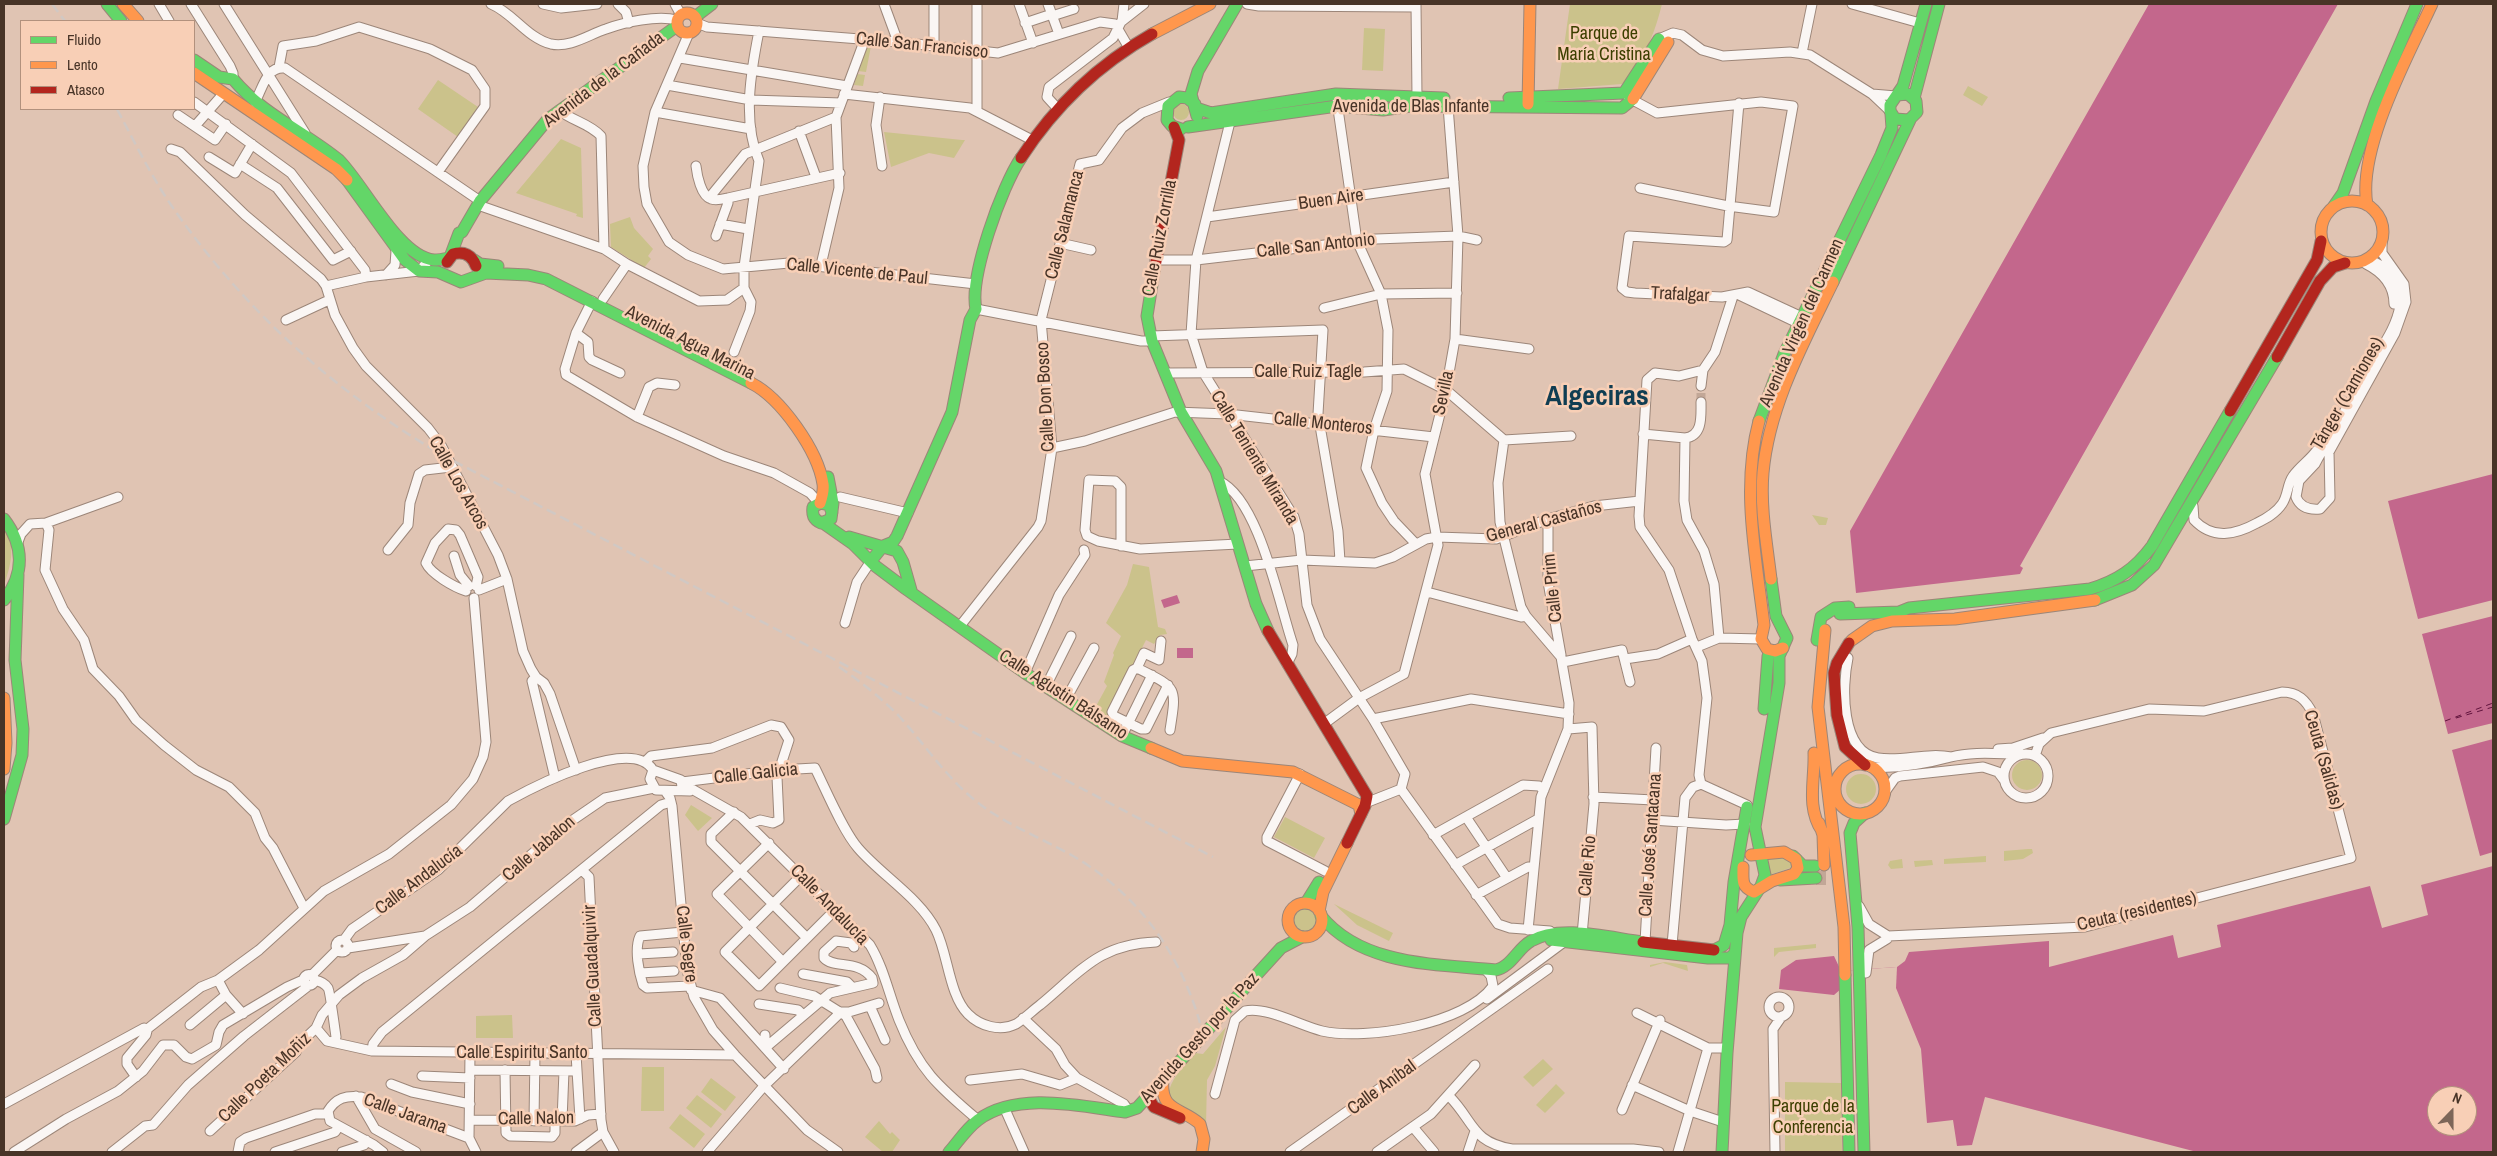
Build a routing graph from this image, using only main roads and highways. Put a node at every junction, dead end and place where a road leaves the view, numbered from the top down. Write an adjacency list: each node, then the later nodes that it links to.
1 (108, 4): 13 (main road)
2 (712, 4): 16 (main road)
3 (1210, 4): 46 (main road)
4 (1231, 4): 23 (main road)
5 (1237, 4): 26 (main road)
6 (1524, 4): 25 (main road)
7 (1530, 4): 25 (main road)
8 (1926, 4): 22 (main road)
9 (1939, 4): 24 (main road)
10 (2417, 4): 33 (main road)
11 (2432, 4): 32 (main road)
12 (125, 5): 14 (main road)
13 (120, 20)
14 (137, 20)
15 (678, 20): 16 (main road); 16 (main road); 34 (main road, Avenida de la Cañada)
16 (696, 20)
17 (1663, 41): 25 (main road, Avenida de Blas Infante)
18 (195, 61): 20 (main road)
19 (195, 74): 21 (main road)
20 (231, 81): 21 (main road); 36 (main road)
21 (224, 93): 39 (main road)
22 (1897, 96): 24 (main road); 27 (main road)
23 (1180, 97): 26 (main road); 29 (main road)
24 (1914, 98): 28 (main road)
25 (1525, 102): 26 (main road, Avenida de Blas Infante); 30 (main road, Avenida de Blas Infante)
26 (1196, 106): 30 (main road)
27 (1891, 113): 28 (main road); 58 (main road, Avenida Virgen del Carmen)
28 (1910, 120): 56 (main road, Avenida Virgen del Carmen)
29 (1174, 127): 30 (main road); 31 (main road)
30 (1187, 128): 31 (main road, Calle Ruiz Zorrilla)
31 (1179, 140): 71 (main road, Calle Ruiz Zorrilla)
32 (2367, 205): 33 (main road); 38 (main road)
33 (2334, 206): 35 (main road)
34 (462, 232): 36 (main road, Avenida de la Cañada); 37 (main road)
35 (2322, 241): 38 (main road); 53 (main road)
36 (450, 257): 37 (main road); 39 (main road)
37 (471, 257): 40 (main road); 41 (main road, Avenida Agua Marina)
38 (2345, 263): 55 (main road)
39 (450, 278): 40 (main road)
40 (472, 278): 41 (main road, Avenida Agua Marina)
41 (598, 300): 42 (main road, Avenida Agua Marina); 43 (main road, Avenida Agua Marina)
42 (820, 503): 43 (main road); 45 (main road)
43 (832, 514): 45 (main road); 46 (main road)
44 (4, 519): 49 (main road)
45 (823, 523): 47 (main road)
46 (883, 546): 47 (main road); 48 (main road)
47 (871, 561): 50 (main road)
48 (904, 568): 50 (main road); 51 (main road)
49 (18, 575): 52 (main road); 73 (main road)
50 (895, 580): 51 (main road)
51 (911, 590): 71 (main road, Calle Agustin Bálsamo)
52 (4, 600)
53 (1909, 608): 54 (main road); 61 (main road)
54 (1840, 614): 57 (main road); 59 (main road)
55 (1936, 620): 59 (main road); 62 (main road)
56 (1782, 628): 58 (main road); 60 (main road)
57 (1824, 630): 59 (main road); 61 (main road)
58 (1764, 640): 60 (main road); 68 (main road, Avenida Virgen del Carmen)
59 (1850, 641): 62 (main road)
60 (1783, 648): 68 (main road)
61 (1821, 685): 64 (main road); 69 (main road)
62 (1835, 690): 65 (main road)
63 (4, 698): 66 (main road)
64 (1821, 728): 67 (main road); 76 (main road)
65 (1868, 766): 69 (main road); 72 (main road)
66 (4, 769)
67 (1814, 780): 70 (main road); 74 (main road)
68 (1755, 788): 75 (main road); 77 (main road)
69 (1836, 791): 72 (main road); 90 (main road)
70 (1816, 798): 74 (main road); 76 (main road)
71 (1362, 808): 87 (main road); 88 (main road)
72 (1865, 813): 111 (main road)
73 (4, 818)
74 (1822, 831): 83 (main road)
75 (1742, 838): 80 (main road); 82 (main road)
76 (1833, 838): 90 (main road)
77 (1758, 842): 78 (main road); 79 (main road)
78 (1789, 854): 79 (main road); 81 (main road); 85 (main road)
79 (1762, 855): 80 (main road); 86 (main road)
80 (1744, 858): 82 (main road); 86 (main road)
81 (1801, 865): 83 (main road); 84 (main road)
82 (1736, 868): 89 (main road)
83 (1820, 872): 84 (main road); 98 (main road)
84 (1801, 879): 85 (main road)
85 (1780, 880): 86 (main road)
86 (1757, 892): 97 (main road)
87 (1306, 903): 88 (main road); 91 (main road)
88 (1320, 914): 92 (main road); 94 (main road)
89 (1730, 925): 96 (main road); 97 (main road)
90 (1844, 927): 98 (main road)
91 (1290, 929): 92 (main road); 95 (main road, Avenida Gesto por la Paz)
92 (1307, 936): 94 (main road); 95 (main road, Avenida Gesto por la Paz)
93 (1561, 937): 94 (main road); 96 (main road); 96 (main road)
94 (1343, 938)
95 (1281, 948): 101 (main road, Avenida Gesto por la Paz, bridge)
96 (1711, 954): 97 (main road); 99 (main road)
97 (1732, 956): 99 (main road); 100 (main road)
98 (1846, 956): 110 (main road)
99 (1729, 972): 100 (main road)
100 (1725, 1051): 109 (main road)
101 (1162, 1080): 102 (main road, Avenida Gesto por la Paz); 103 (main road)
102 (1148, 1097): 103 (main road); 104 (main road, Avenida Gesto por la Paz); 105 (main road)
103 (1167, 1104): 106 (main road)
104 (1122, 1108): 105 (main road); 107 (main road, Avenida Gesto por la Paz)
105 (1177, 1117): 106 (main road)
106 (1202, 1133): 108 (main road)
107 (949, 1152)
108 (1202, 1152)
109 (1722, 1152)
110 (1849, 1152)
111 (1864, 1152)

